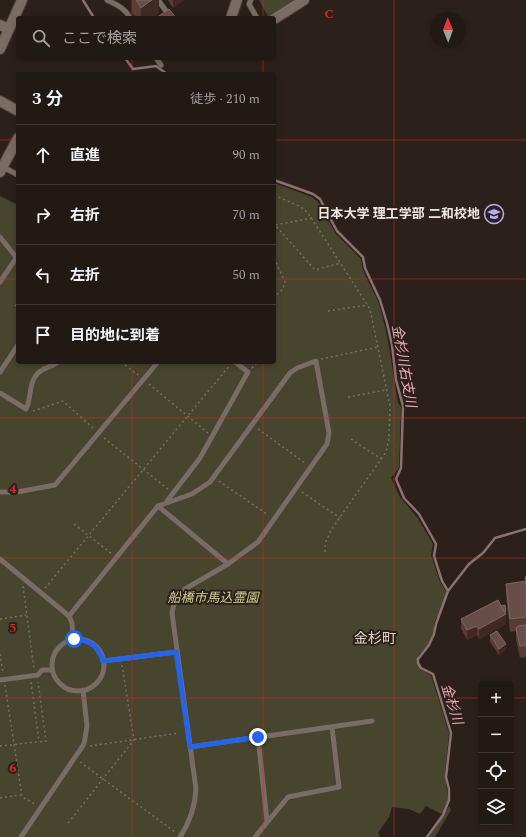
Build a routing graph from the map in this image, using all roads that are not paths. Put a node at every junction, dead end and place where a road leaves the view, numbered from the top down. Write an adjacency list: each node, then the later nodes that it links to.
1 (22, 0): 12 (street)
2 (107, 0): 7 (lane)
3 (158, 0): 8 (lane)
4 (236, 0): 9 (street)
5 (251, 0): 10 (lane)
6 (304, 0): 11 (street)
7 (129, 16)
8 (170, 16)
9 (232, 16)
10 (256, 16)
11 (276, 17)
12 (4, 27): 13 (street)
13 (0, 49)
14 (157, 60): 15 (lane)
15 (161, 65)
16 (0, 101): 17 (street)
17 (16, 110)
18 (16, 146): 19 (street)
19 (1, 169): 20 (lane)
20 (16, 173)
21 (0, 237): 22 (lane)
22 (16, 255)
23 (16, 258): 24 (lane)
24 (0, 282)
25 (16, 348): 29 (lane)
26 (54, 364): 30 (lane)
27 (156, 364): 31 (lane)
28 (237, 364): 32 (lane)
29 (0, 372)
30 (0, 393)
31 (0, 492)
32 (167, 501): 33 (lane); 35 (lane)
33 (158, 506): 35 (lane); 36 (lane)
34 (0, 559): 36 (lane)
35 (228, 564): 38 (lane)
36 (69, 616): 37 (lane)
37 (74, 639): 39 (lane); 40 (lane)
38 (176, 652): 39 (lane); 46 (lane)
39 (103, 661): 42 (lane)
40 (52, 670): 41 (lane); 42 (lane)
41 (2, 680)
42 (83, 690): 48 (lane)
43 (372, 721): 44 (lane)
44 (332, 727): 45 (lane); 47 (lane)
45 (258, 737): 46 (lane); 47 (lane)
46 (190, 747): 49 (lane)
47 (268, 821): 50 (lane)
48 (21, 837)
49 (181, 837)
50 (255, 837)

